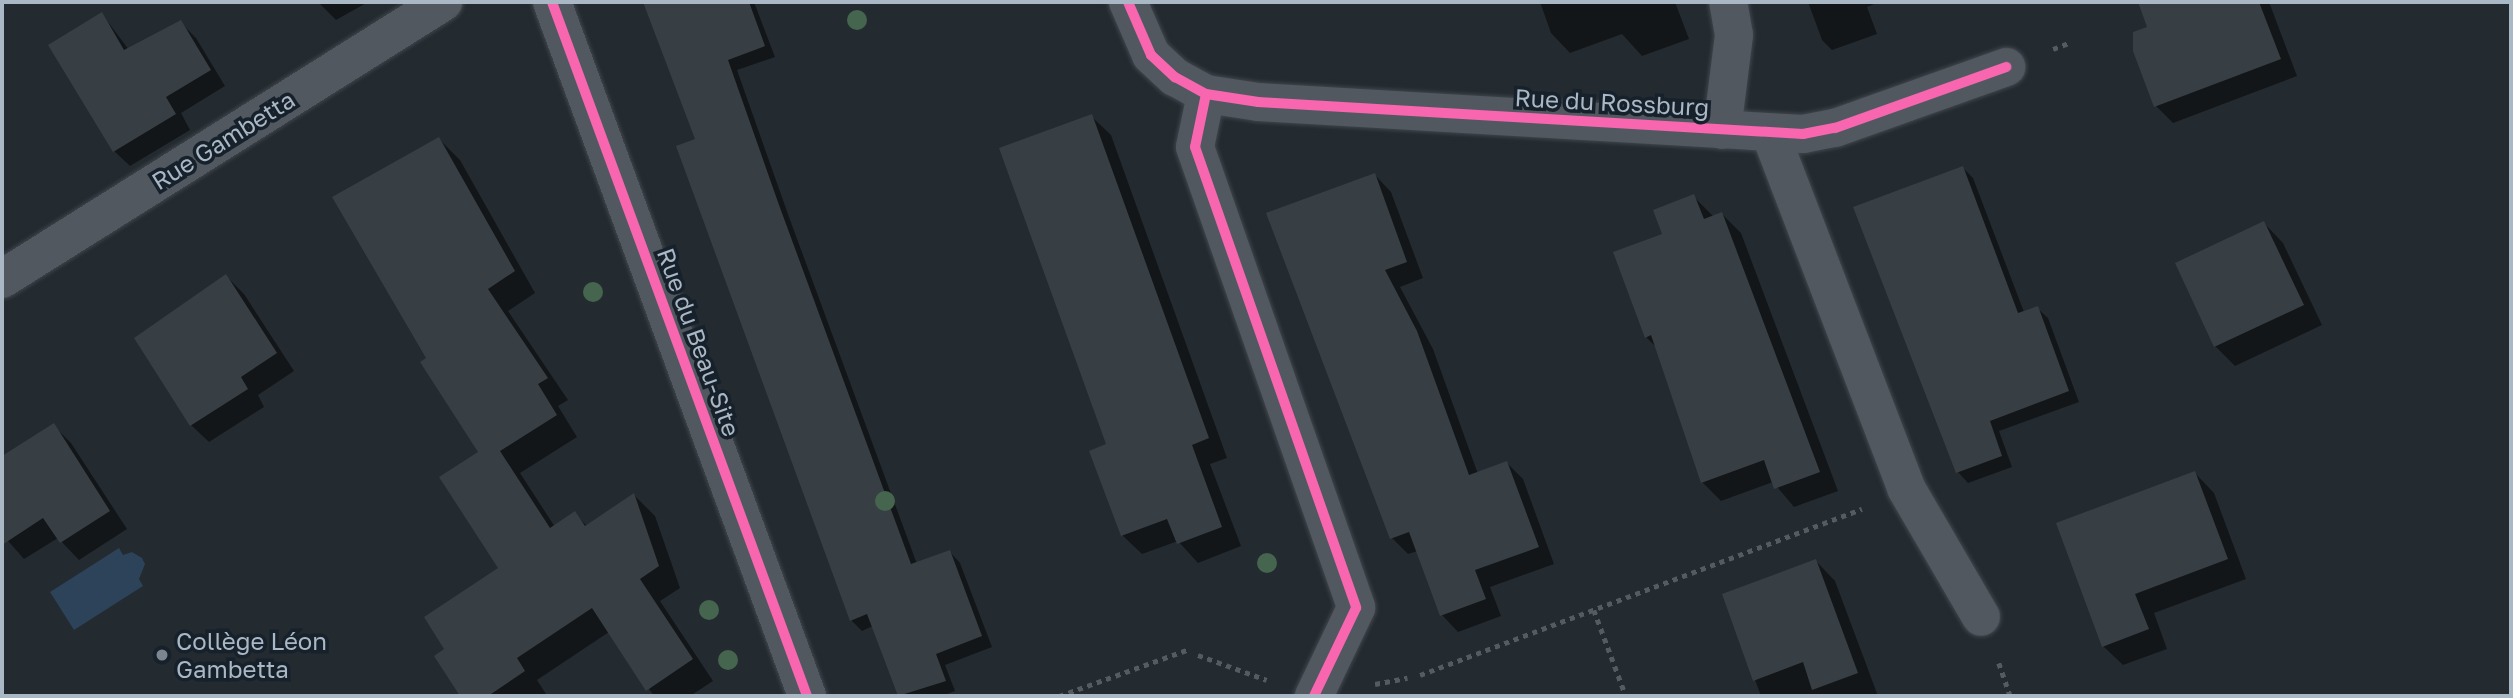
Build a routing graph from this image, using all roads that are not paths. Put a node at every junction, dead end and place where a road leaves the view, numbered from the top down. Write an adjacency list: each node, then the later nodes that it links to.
1 (443, 2): 9 (street, Rue Gambetta)
2 (552, 2): 11 (street, Rue du Beau-Site)
3 (1128, 2): 6 (street, Rue du Rossburg)
4 (1728, 2): 7 (street, Rue du Rossburg)
5 (2006, 66): 8 (street, Rue du Rossburg)
6 (1206, 94): 7 (street, Rue du Rossburg); 12 (street)
7 (1722, 130): 8 (street, Rue du Rossburg)
8 (1770, 133): 10 (street)
9 (2, 279)
10 (1981, 617)
11 (807, 696)
12 (1314, 696)

